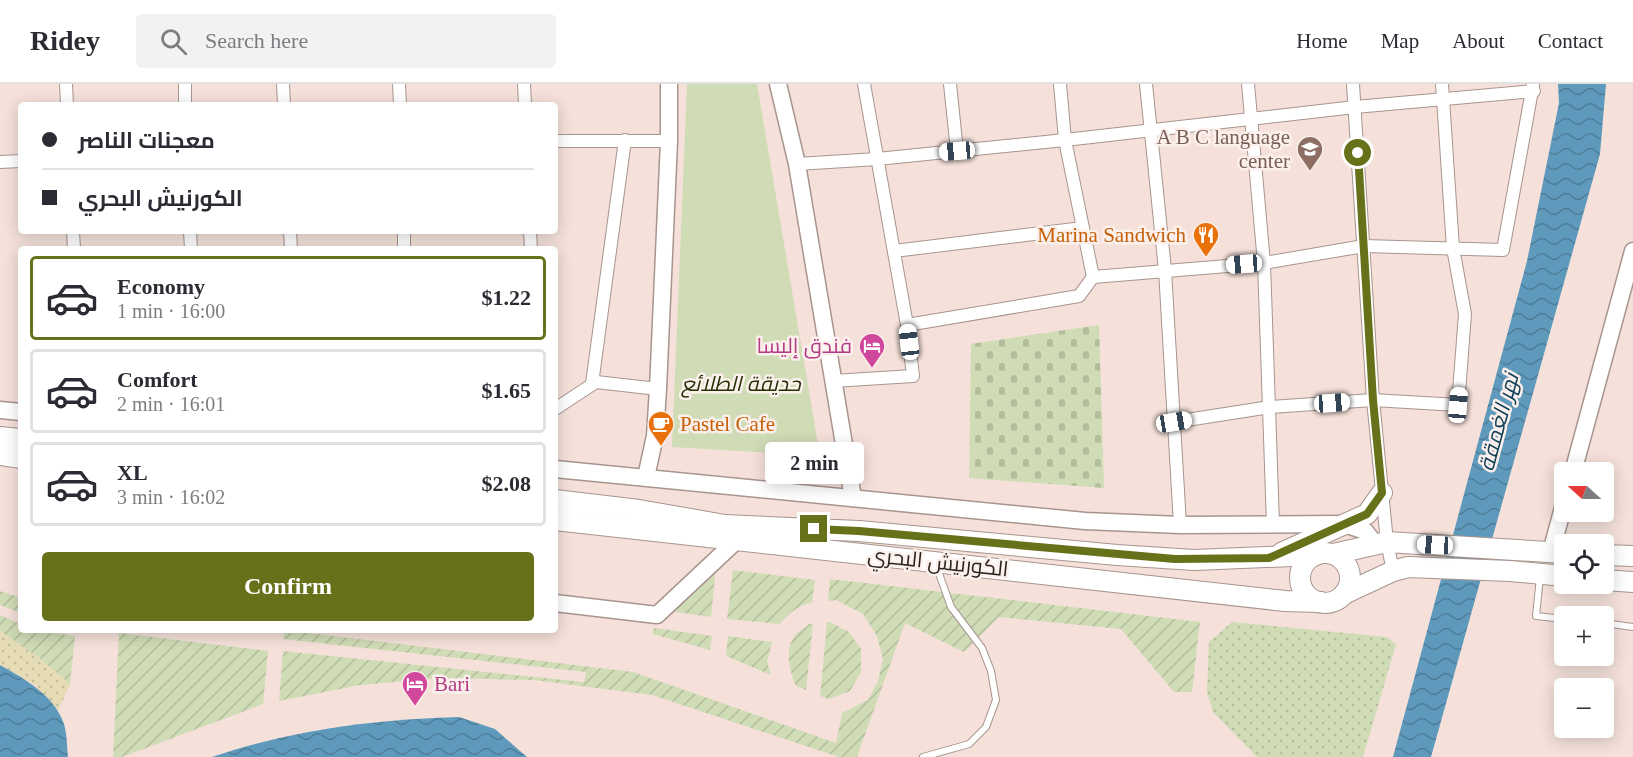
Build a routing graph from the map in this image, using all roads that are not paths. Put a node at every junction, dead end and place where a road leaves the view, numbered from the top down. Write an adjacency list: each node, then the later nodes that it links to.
1 (66, 84): 17 (street)
2 (185, 84): 18 (street)
3 (283, 84): 19 (street)
4 (399, 84): 20 (street)
5 (524, 84): 21 (street)
6 (669, 84): 28 (street)
7 (778, 84): 33 (street)
8 (864, 84): 30 (street)
9 (950, 84): 29 (street)
10 (1060, 84): 26 (street)
11 (1146, 84): 24 (street)
12 (1248, 84): 23 (street)
13 (1353, 84): 22 (street)
14 (1442, 84): 16 (street)
15 (1534, 87): 16 (street); 36 (street)
16 (1443, 100): 22 (street); 36 (street)
17 (67, 102)
18 (186, 102)
19 (285, 102)
20 (400, 102)
21 (525, 102)
22 (1355, 107): 23 (street); 35 (street)
23 (1251, 120): 24 (street); 39 (street)
24 (1149, 129): 26 (street); 40 (street)
25 (625, 140): 27 (street); 28 (street); 44 (street)
26 (1065, 140): 29 (street); 34 (street)
27 (558, 141)
28 (669, 141): 45 (street)
29 (957, 151): 30 (street)
30 (877, 159): 33 (street); 37 (street)
31 (18, 161): 32 (street)
32 (0, 162)
33 (797, 164): 43 (street)
34 (1083, 228): 37 (street); 41 (street)
35 (1365, 246): 36 (street); 39 (street); 46 (street)
36 (1453, 248): 46 (street)
37 (894, 251): 42 (street)
38 (1633, 251): 56 (street)
39 (1264, 263): 40 (street); 48 (street)
40 (1165, 270): 41 (street); 51 (street)
41 (1093, 277): 42 (street)
42 (908, 325): 43 (street)
43 (833, 381): 60 (street)
44 (592, 384): 45 (street); 47 (street)
45 (658, 389): 58 (street)
46 (1373, 400): 48 (street); 59 (street)
47 (558, 407)
48 (1270, 408): 51 (street); 63 (street)
49 (0, 410): 50 (street)
50 (18, 412)
51 (1174, 422): 65 (street)
52 (0, 437): 53 (main road)
53 (18, 439)
54 (0, 455): 55 (main road)
55 (18, 458)
56 (1576, 462)
57 (558, 469): 58 (street)
58 (646, 477): 60 (street)
59 (1382, 493): 64 (main road); 67 (street)
60 (853, 498): 65 (street)
61 (558, 500): 72 (main road, الكورنيش البحري)
62 (558, 520): 66 (main road, الكورنيش البحري)
63 (1273, 524): 64 (street); 65 (street)
64 (1344, 524): 67 (street); 72 (main road)
65 (1180, 525)
66 (736, 541): 73 (main road, الكورنيش البحري); 80 (street)
67 (1381, 543): 68 (main road, الكورنيش البحري); 69 (main road, الكورنيش البحري); 74 (street)
68 (1554, 552)
69 (1324, 554): 72 (main road, الكورنيش البحري); 79 (main road); 81 (main road)
70 (1614, 555): 71 (main road)
71 (1633, 556)
72 (1269, 558)
73 (935, 562): 81 (main road, الكورنيش البحري); 85 (lane)
74 (1401, 569): 75 (main road); 79 (main road)
75 (1541, 574): 76 (main road); 82 (lane)
76 (1554, 575)
77 (1614, 581): 78 (main road)
78 (1633, 582)
79 (1344, 594): 81 (main road)
80 (558, 603)
81 (1321, 603)
82 (1554, 618)
83 (1614, 624): 84 (lane)
84 (1633, 627)
85 (923, 757)

